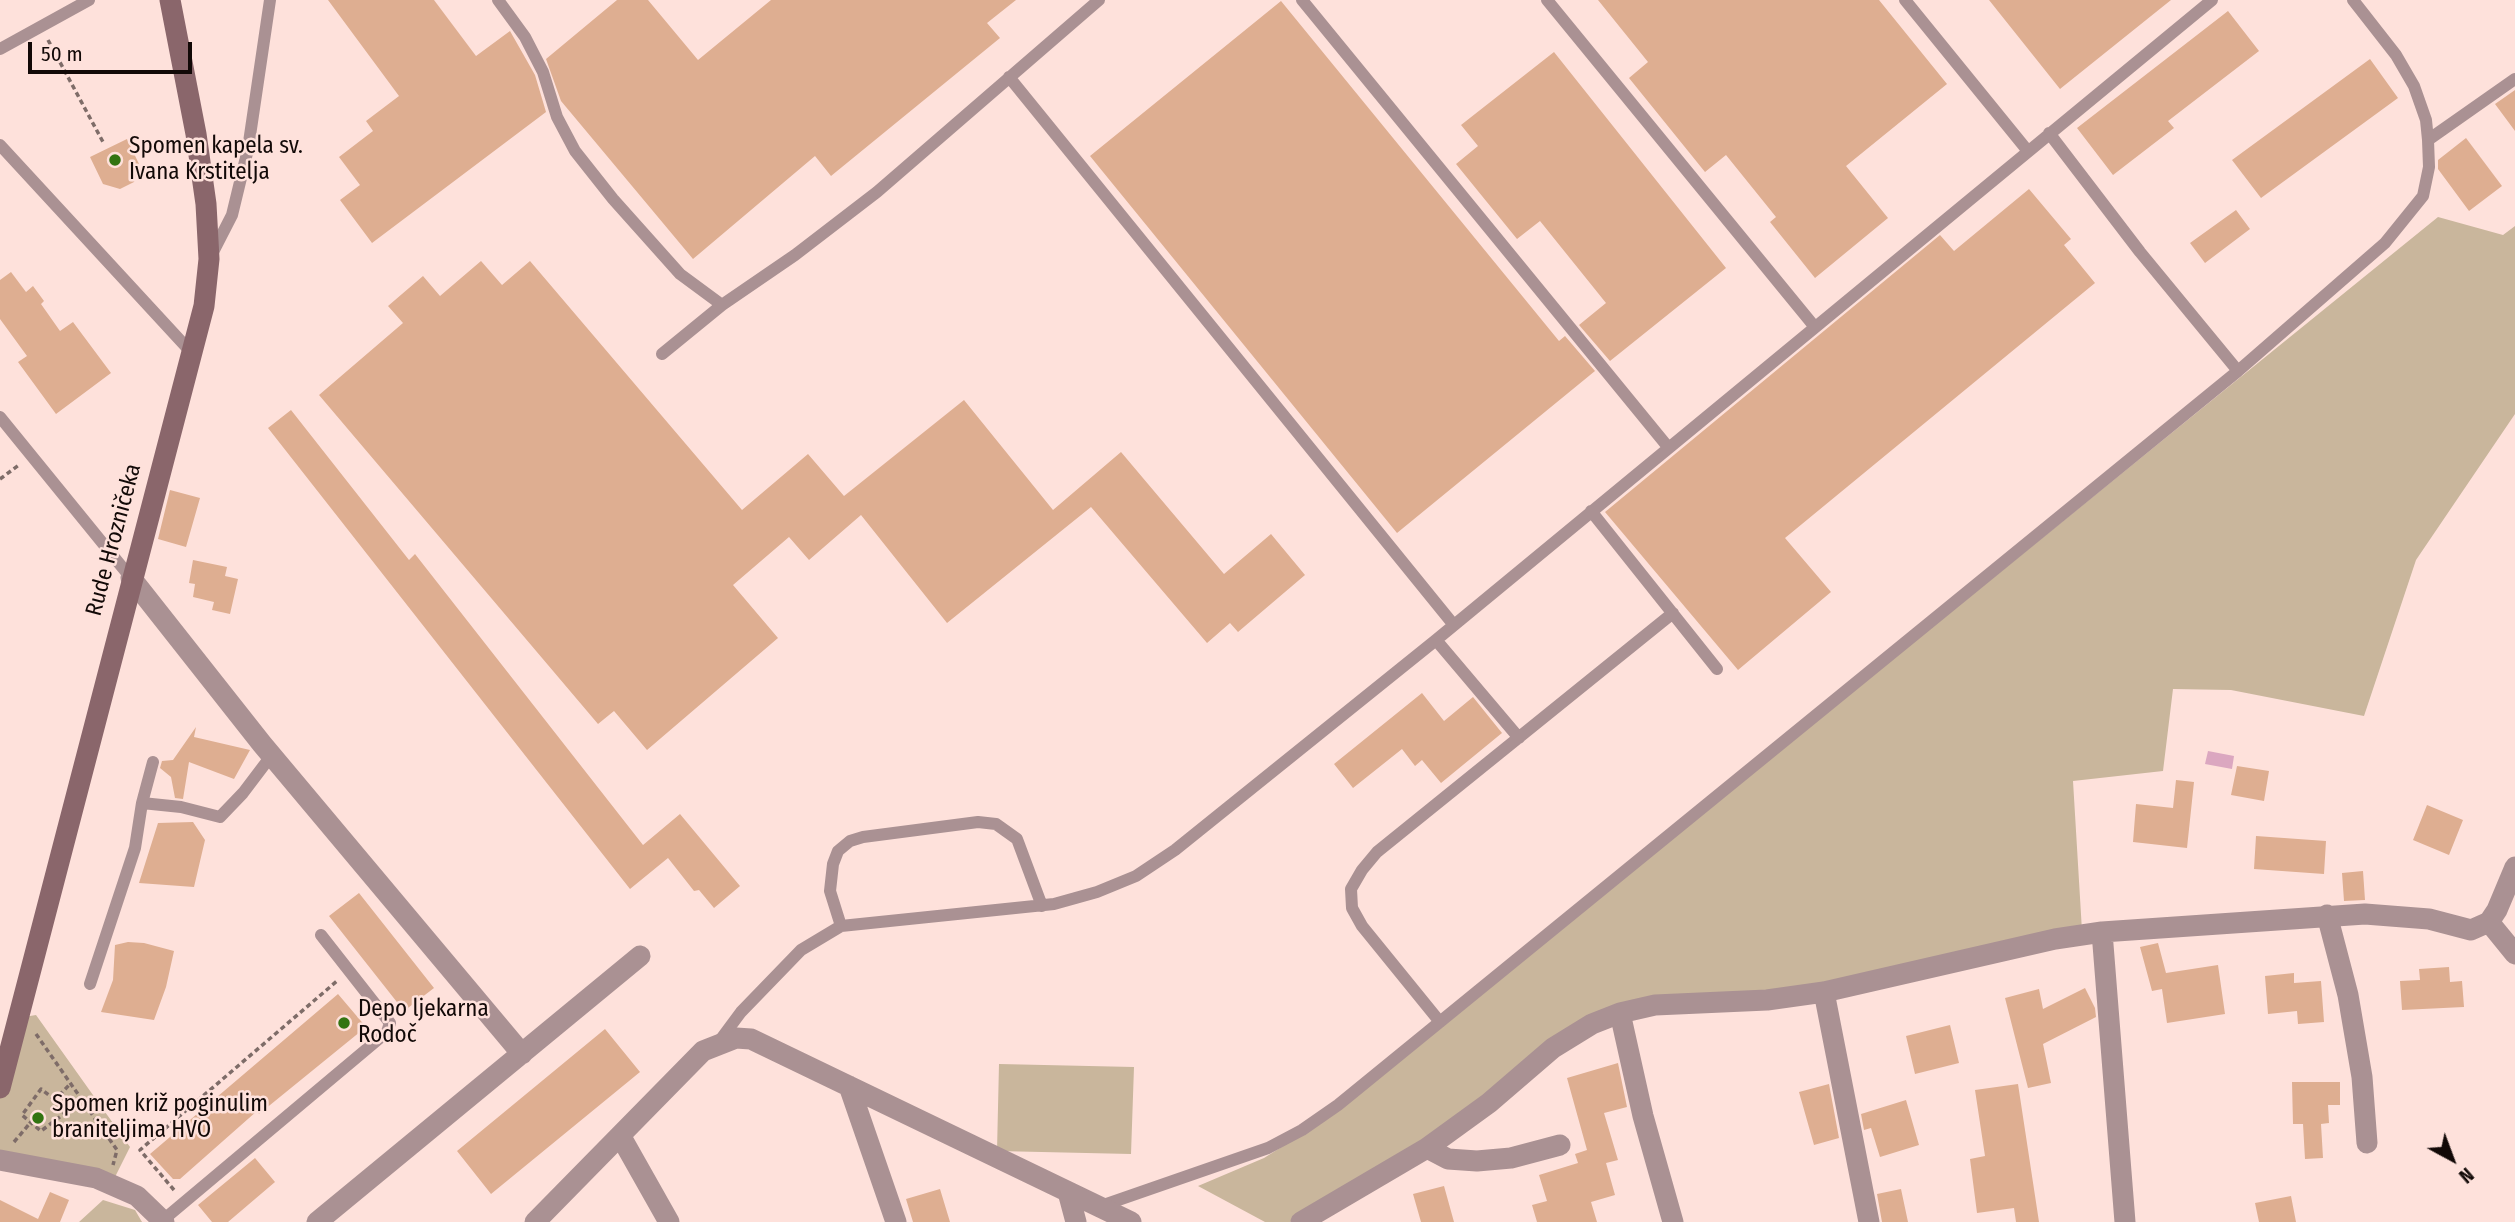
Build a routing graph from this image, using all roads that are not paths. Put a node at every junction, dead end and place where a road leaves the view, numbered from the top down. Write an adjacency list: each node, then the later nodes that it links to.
1 (89, 0): 13 (lane)
2 (170, 0): 12 (street, Rude Hrozničeka)
3 (180, 0): 12 (street)
4 (270, 0): 20 (lane)
5 (498, 0): 21 (lane)
6 (1099, 0): 14 (lane)
7 (1302, 0): 27 (lane)
8 (1548, 0): 22 (lane)
9 (1905, 0): 19 (lane)
10 (2212, 0): 16 (lane)
11 (2353, 0): 17 (lane)
12 (179, 44): 20 (street, Rude Hrozničeka)
13 (0, 49)
14 (1009, 77): 21 (lane); 31 (lane)
15 (2515, 79): 17 (lane)
16 (2049, 133): 19 (lane); 25 (lane)
17 (2428, 140): 25 (lane)
18 (0, 145): 23 (lane)
19 (2027, 150): 22 (lane)
20 (209, 259): 23 (street, Rude Hrozničeka)
21 (722, 305): 24 (lane)
22 (1814, 326): 27 (lane)
23 (190, 351): 29 (street, Rude Hrozničeka)
24 (663, 354)
25 (2238, 371): 51 (lane)
26 (0, 416): 29 (lane)
27 (1668, 447): 28 (lane)
28 (1591, 511): 30 (lane); 31 (lane)
29 (131, 578): 35 (street); 55 (street, Rude Hrozničeka)
30 (1673, 613): 33 (lane); 34 (lane)
31 (1453, 624): 32 (lane)
32 (1436, 639): 34 (lane); 39 (lane)
33 (1717, 668)
34 (1519, 738): 51 (lane)
35 (271, 755): 37 (lane); 53 (street)
36 (153, 762): 37 (lane)
37 (142, 803): 48 (lane)
38 (2515, 867): 41 (street)
39 (1042, 906): 42 (lane); 42 (lane)
40 (2327, 915): 41 (street); 43 (street); 57 (street)
41 (2489, 922): 45 (street); 46 (street)
42 (841, 926): 52 (lane)
43 (2102, 932): 49 (street); 73 (street)
44 (321, 935): 63 (lane)
45 (2515, 935)
46 (2515, 954)
47 (640, 956): 53 (street)
48 (90, 984)
49 (1824, 992): 50 (street); 72 (street)
50 (1620, 1013): 59 (street); 71 (street)
51 (1440, 1022): 62 (lane)
52 (718, 1043): 54 (street); 56 (street)
53 (522, 1054): 64 (street)
54 (849, 1086): 61 (street); 67 (street)
55 (0, 1088)
56 (621, 1137): 65 (street); 66 (street)
57 (2367, 1143)
58 (1560, 1145): 59 (street)
59 (1427, 1148): 70 (street)
60 (0, 1160): 63 (street)
61 (1068, 1192): 62 (street); 68 (street)
62 (1098, 1207): 69 (street)
63 (164, 1221)
64 (317, 1222)
65 (535, 1222)
66 (669, 1222)
67 (896, 1222)
68 (1076, 1222)
69 (1131, 1222)
70 (1301, 1222)
71 (1673, 1222)
72 (1869, 1222)
73 (2125, 1222)

